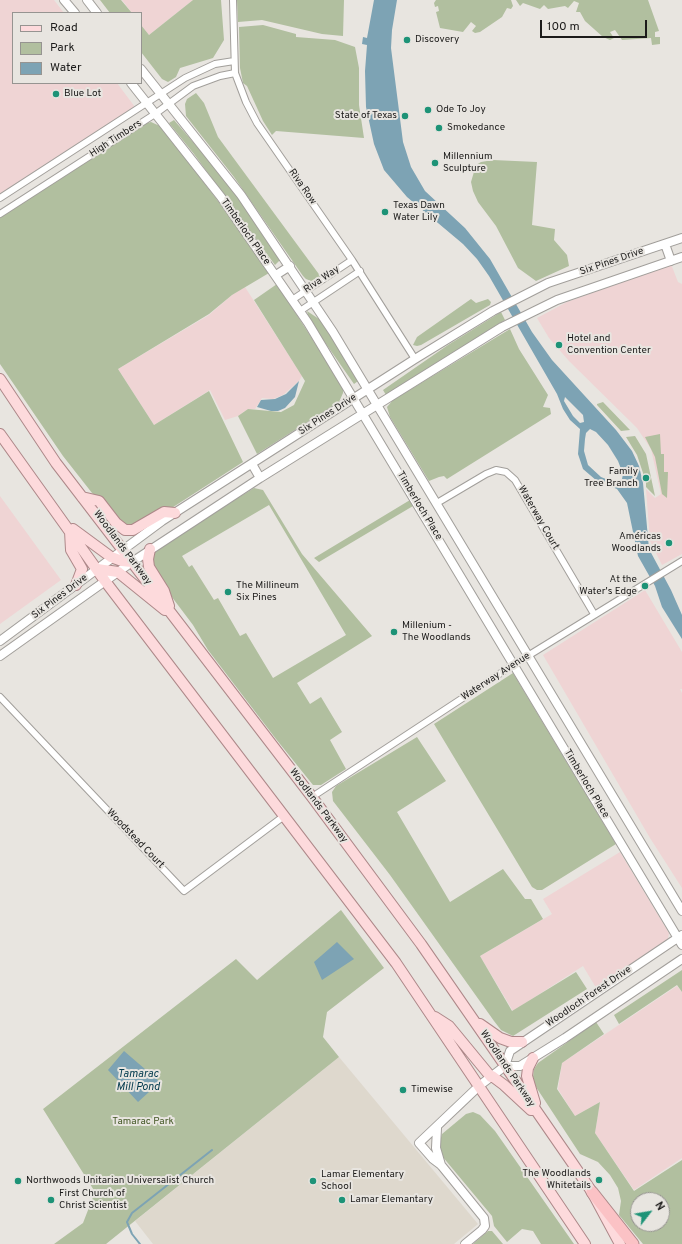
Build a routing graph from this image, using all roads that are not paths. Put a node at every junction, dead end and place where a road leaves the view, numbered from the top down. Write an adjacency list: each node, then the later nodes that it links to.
1 (64, 0): 4 (street)
2 (87, 0): 5 (street)
3 (233, 0): 6 (street, Riva Row)
4 (74, 12)
5 (96, 12)
6 (234, 61): 8 (street, Riva Row); 10 (street, High Timbers)
7 (142, 70): 10 (street, Timberloch Place)
8 (235, 73): 12 (street, High Timbers); 19 (street, Riva Row)
9 (132, 84): 11 (street, Timberloch Place)
10 (160, 93): 11 (street, High Timbers); 12 (street, Timberloch Place)
11 (147, 103): 13 (street, Timberloch Place); 14 (street, High Timbers)
12 (169, 104): 13 (street, High Timbers); 21 (street, Timberloch Place)
13 (155, 114): 15 (street, High Timbers); 23 (street, Timberloch Place)
14 (0, 198)
15 (0, 214)
16 (682, 238): 17 (street, Six Pines Drive)
17 (665, 244): 20 (street); 28 (street, Six Pines Drive)
18 (682, 257): 20 (street, Six Pines Drive)
19 (352, 260): 22 (street, Riva Row); 24 (street, Riva Way)
20 (671, 261): 32 (street, Six Pines Drive)
21 (290, 266): 23 (street); 24 (street, Timberloch Place)
22 (360, 271): 26 (street, Riva Way); 28 (street, Riva Row)
23 (276, 275): 25 (street, Timberloch Place)
24 (306, 291): 25 (street, Riva Way); 26 (street, Timberloch Place)
25 (292, 300): 27 (street, Timberloch Place)
26 (313, 302): 27 (street, Riva Way); 30 (street, Timberloch Place)
27 (300, 311): 31 (street, Timberloch Place)
28 (415, 359): 30 (street, Six Pines Drive)
29 (0, 378): 37 (main road, Woodlands Parkway)
30 (367, 390): 31 (street, Six Pines Drive); 32 (street, Timberloch Place)
31 (354, 398): 33 (street, Timberloch Place); 35 (street, Six Pines Drive)
32 (377, 406): 33 (street, Six Pines Drive); 38 (street, Timberloch Place)
33 (364, 414): 36 (street, Six Pines Drive); 56 (street, Timberloch Place)
34 (0, 434): 40 (main road)
35 (252, 464): 36 (street); 39 (street, Six Pines Drive)
36 (260, 478): 43 (street, Six Pines Drive)
37 (82, 497): 39 (main road); 42 (main road, Woodlands Parkway)
38 (437, 503): 51 (street, Waterway Court); 55 (street, Timberloch Place)
39 (175, 513): 42 (street, Six Pines Drive)
40 (62, 521): 41 (main road); 44 (main road)
41 (70, 531): 47 (main road); 50 (main road)
42 (123, 549): 44 (street, Six Pines Drive); 46 (main road, Woodlands Parkway)
43 (150, 550): 46 (street, Six Pines Drive); 52 (main road)
44 (111, 557): 46 (main road); 47 (street, Six Pines Drive)
45 (682, 561): 51 (street, Waterway Avenue)
46 (132, 562): 48 (street, Six Pines Drive); 52 (main road, Woodlands Parkway)
47 (97, 569): 48 (main road); 49 (main road); 50 (street, Six Pines Drive)
48 (118, 572): 49 (street, Six Pines Drive); 52 (main road)
49 (106, 581): 54 (street, Six Pines Drive); 59 (main road)
50 (76, 585): 53 (street, Six Pines Drive)
51 (594, 614): 55 (street, Waterway Avenue)
52 (173, 615): 58 (main road, Woodlands Parkway)
53 (0, 641)
54 (0, 656)
55 (528, 656): 56 (street, Waterway Avenue); 60 (street, Timberloch Place)
56 (513, 665): 58 (street, Waterway Avenue); 61 (street, Timberloch Place)
57 (0, 697): 59 (street, Woodstead Court)
58 (312, 797): 64 (main road, Woodlands Parkway)
59 (284, 816): 63 (main road)
60 (682, 911)
61 (681, 939): 65 (street, Woodloch Forest Drive)
62 (682, 959): 66 (street, Woodloch Forest Drive)
63 (431, 1015): 68 (main road); 69 (main road)
64 (471, 1016): 65 (main road); 67 (main road, Woodlands Parkway)
65 (522, 1042): 67 (street, Woodloch Forest Drive)
66 (533, 1058): 67 (street, Woodloch Forest Drive); 70 (main road)
67 (505, 1066): 68 (street, Woodloch Forest Drive); 70 (main road, Woodlands Parkway)
68 (492, 1077): 69 (street, Woodloch Forest Drive); 70 (main road)
69 (480, 1086): 71 (street, Woodloch Forest Drive); 75 (main road)
70 (541, 1119): 73 (main road, Woodlands Parkway)
71 (437, 1128): 72 (street); 72 (street, Woodloch Forest Drive)
72 (441, 1165): 74 (street)
73 (592, 1192): 76 (main road, Woodlands Parkway); 77 (highway)
74 (465, 1244)
75 (585, 1244)
76 (620, 1244)
77 (634, 1244)

